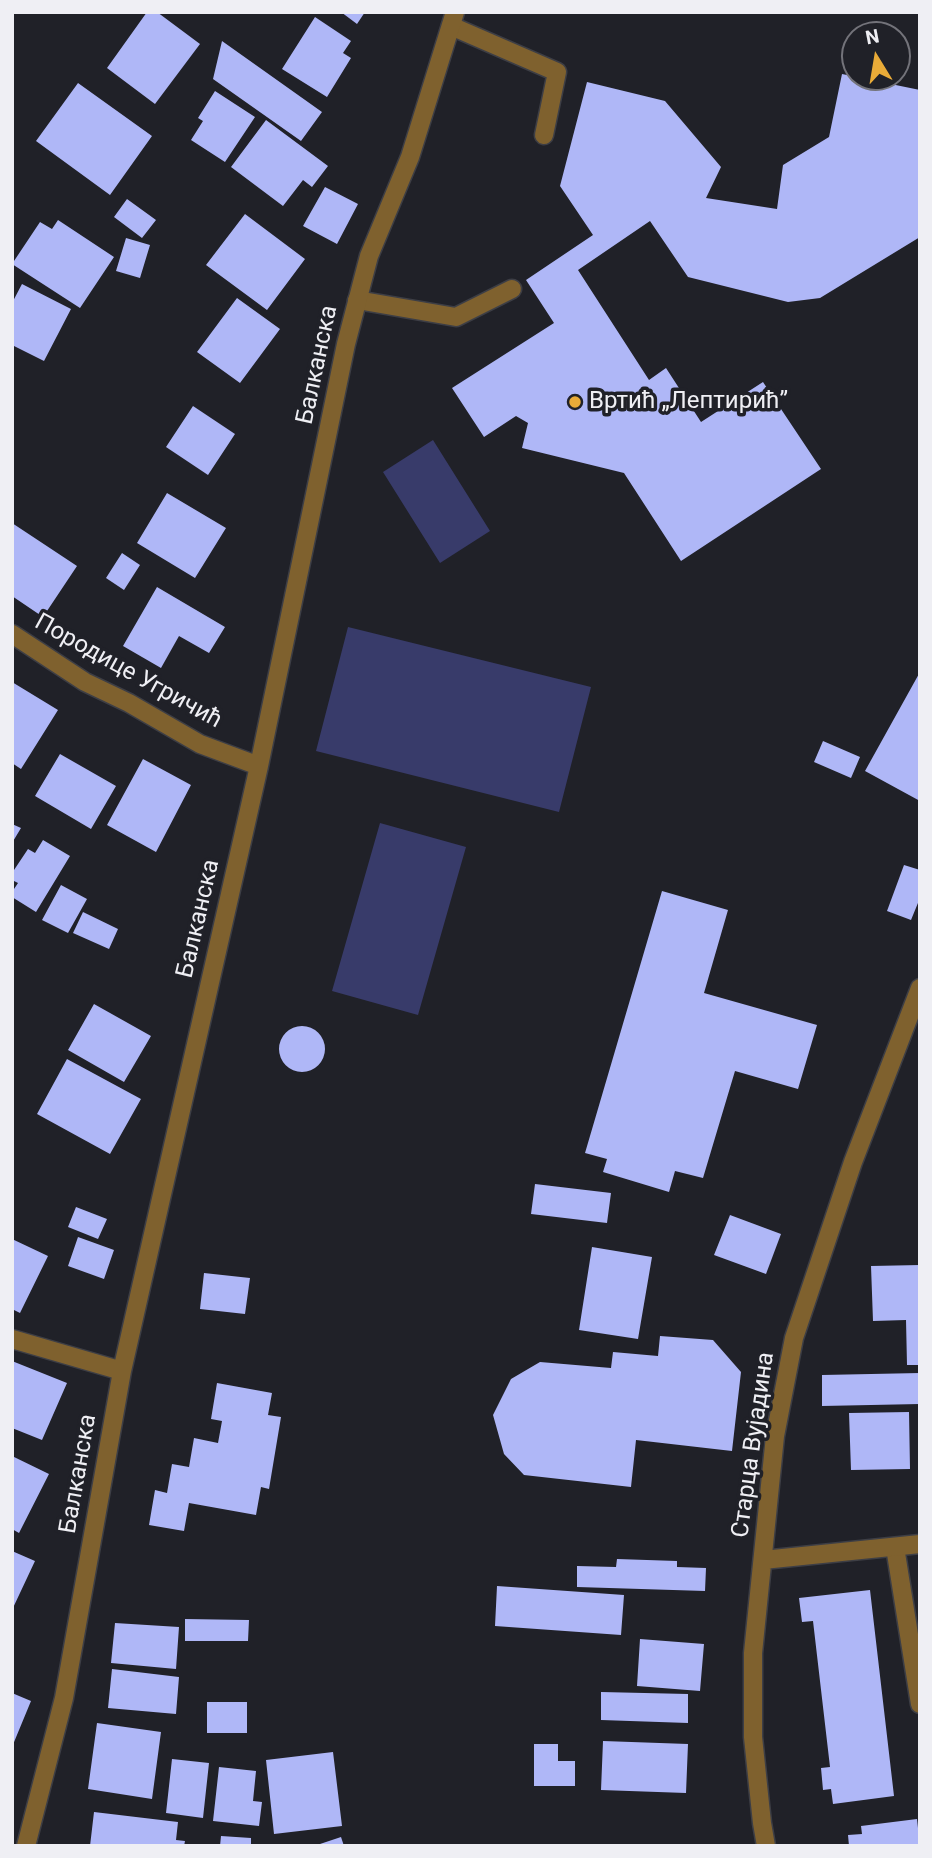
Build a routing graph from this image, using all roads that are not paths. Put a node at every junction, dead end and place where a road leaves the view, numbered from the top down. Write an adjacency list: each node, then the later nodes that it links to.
1 (453, 19): 2 (street); 4 (street, Балканска)
2 (544, 135)
3 (512, 289): 4 (street)
4 (357, 300): 6 (street, Балканска)
5 (12, 634): 6 (street, Породице Угричић)
6 (259, 766): 9 (street, Балканска)
7 (920, 988): 12 (street, Старца Вујадина)
8 (12, 1339): 9 (street)
9 (122, 1371): 14 (street, Балканска)
10 (920, 1544): 11 (street)
11 (895, 1547): 12 (street); 13 (street)
12 (763, 1560): 15 (street, Старца Вујадина)
13 (920, 1704)
14 (26, 1846)
15 (766, 1846)

